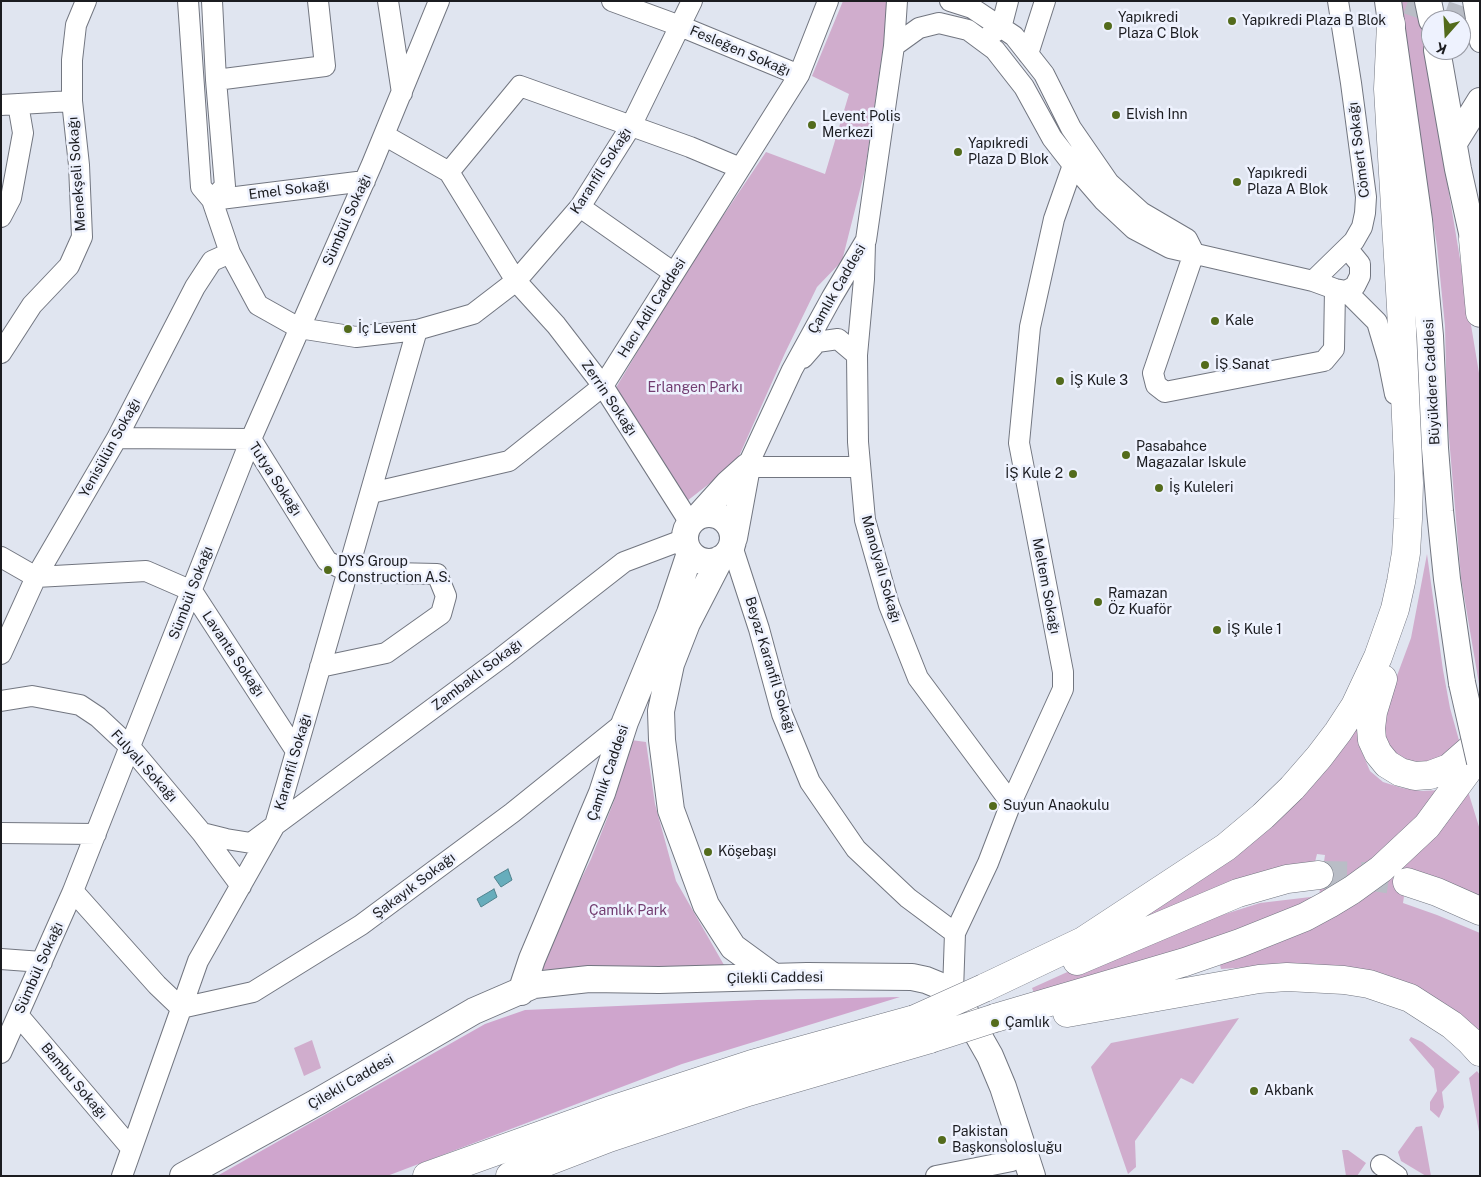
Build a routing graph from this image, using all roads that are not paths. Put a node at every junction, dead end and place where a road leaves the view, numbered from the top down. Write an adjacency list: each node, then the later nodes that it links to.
1 (86, 1): 28 (street, Menekşeli Sokağı)
2 (188, 1): 38 (street, Karanfil Sokağı)
3 (212, 1): 25 (street)
4 (318, 1): 25 (street)
5 (388, 1): 26 (street)
6 (438, 1): 26 (street, Sümbül Sokağı)
7 (612, 1): 17 (street, Fesleğen Sokağı)
8 (692, 1): 17 (street, Karanfil Sokağı)
9 (828, 1): 24 (street, Hacı Adil Caddesi)
10 (897, 1): 21 (street, Çamlık Caddesi)
11 (950, 1): 18 (street)
12 (1008, 1): 18 (street)
13 (1045, 1): 22 (street)
14 (1338, 1): 43 (street, Cömert Sokağı)
15 (1473, 1): 20 (street)
16 (1390, 13): 63 (highway); 79 (main road, Büyükdere Caddesi, bridge)
17 (680, 26): 24 (street, Fesleğen Sokağı); 30 (street, Karanfil Sokağı)
18 (1001, 28): 19 (street); 22 (street)
19 (982, 40): 21 (street); 34 (street)
20 (1480, 42)
21 (894, 46): 42 (street, Çamlık Caddesi)
22 (1028, 54): 33 (street)
23 (1439, 60): 32 (main road)
24 (799, 75): 35 (street, Hacı Adil Caddesi)
25 (216, 80): 38 (street)
26 (402, 92): 31 (street, Sümbül Sokağı)
27 (1480, 100): 32 (main road)
28 (72, 101): 29 (street); 54 (street, Menekşeli Sokağı)
29 (10, 104): 40 (street)
30 (631, 126): 35 (street); 36 (street); 39 (street, Karanfil Sokağı)
31 (384, 135): 36 (street); 37 (street, Sümbül Sokağı)
32 (1454, 142): 41 (main road)
33 (1083, 146): 34 (street, Meltem Sokağı); 45 (street)
34 (1073, 165): 45 (street); 80 (street, Meltem Sokağı)
35 (740, 168): 47 (street, Hacı Adil Caddesi)
36 (449, 172): 48 (street, Zerrin Sokağı)
37 (365, 180): 38 (street, Emel Sokağı); 52 (street, Sümbül Sokağı)
38 (212, 200): 44 (street, Karanfil Sokağı)
39 (580, 207): 47 (street); 48 (street, Karanfil Sokağı)
40 (1, 217)
41 (1472, 239): 46 (main road); 51 (highway)
42 (866, 240): 55 (street, Manolyalı Sokağı); 56 (street, Çamlık Caddesi)
43 (1347, 248): 49 (street, Cömert Sokağı); 50 (street)
44 (230, 253): 52 (street, Karanfil Sokağı); 58 (street, Yenisülün Sokağı)
45 (1194, 253): 49 (street); 50 (street)
46 (1480, 265)
47 (674, 273): 57 (street, Hacı Adil Caddesi)
48 (516, 281): 53 (street, Karanfil Sokağı); 57 (street, Zerrin Sokağı)
49 (1313, 281): 50 (street)
50 (1340, 290): 63 (street)
51 (1480, 313)
52 (299, 328): 53 (street, Karanfil Sokağı); 59 (street, Sümbül Sokağı)
53 (417, 330): 62 (street, Karanfil Sokağı)
54 (1, 352)
55 (857, 355): 56 (street); 60 (street, Manolyalı Sokağı)
56 (792, 370): 61 (street, Çamlık Caddesi)
57 (604, 386): 62 (street, Hacı Adil Caddesi); 64 (street, Zerrin Sokağı)
58 (117, 438): 59 (street, Tutya Sokağı); 69 (street, Yenisülün Sokağı)
59 (251, 438): 68 (street, Tutya Sokağı); 70 (street, Sümbül Sokağı)
60 (860, 467): 61 (street); 80 (street, Manolyalı Sokağı)
61 (746, 468): 64 (main road, Çamlık Caddesi); 65 (main road)
62 (371, 493): 68 (street, Karanfil Sokağı)
63 (1408, 519): 66 (highway)
64 (691, 532): 65 (main road); 65 (main road); 74 (main road, Çamlık Caddesi); 81 (street, Zambaklı Sokağı)
65 (729, 548): 90 (street, Beyaz Karanfil Sokağı); 91 (main road)
66 (1406, 553): 75 (highway); 99 (highway)
67 (1, 557): 69 (street)
68 (348, 572): 72 (street, Karanfil Sokağı); 72 (street)
69 (36, 577): 70 (street); 71 (street, Yenisülün Sokağı)
70 (192, 591): 76 (street, Sümbül Sokağı); 77 (street, Lavanta Sokağı)
71 (1, 654)
72 (320, 667): 77 (street, Karanfil Sokağı)
73 (1, 701): 76 (street, Fulyalı Sokağı)
74 (625, 722): 97 (main road, Çamlık Caddesi); 98 (street, Şakayık Sokağı)
75 (1480, 738)
76 (130, 747): 83 (street, Fulyalı Sokağı); 84 (street, Sümbül Sokağı)
77 (296, 750): 81 (street, Karanfil Sokağı)
78 (1480, 754): 99 (highway)
79 (1480, 762)
80 (1011, 803): 90 (street, Meltem Sokağı)
81 (275, 825): 83 (street); 87 (street, Karanfil Sokağı)
82 (1, 833): 84 (street)
83 (202, 833): 87 (street, Fulyalı Sokağı)
84 (96, 834): 88 (street, Sümbül Sokağı)
85 (1319, 875): 99 (highway)
86 (1408, 882): 89 (highway)
87 (240, 886): 98 (street, Karanfil Sokağı)
88 (74, 890): 93 (street, Sümbül Sokağı); 98 (street)
89 (1480, 911)
90 (956, 932): 95 (street, Meltem Sokağı)
91 (733, 947): 94 (main road); 96 (main road)
92 (1, 960): 93 (street)
93 (42, 962): 100 (street, Sümbül Sokağı)
94 (774, 977): 95 (main road, Çilekli Caddesi); 96 (main road, Çilekli Caddesi)
95 (954, 978): 104 (main road)
96 (733, 985): 97 (main road, Çilekli Caddesi); 104 (main road, Çilekli Caddesi)
97 (521, 992): 108 (main road, Çilekli Caddesi)
98 (181, 1008): 105 (street, Karanfil Sokağı)
99 (990, 1008): 101 (highway, bridge); 102 (highway)
100 (18, 1015): 103 (street, Sümbül Sokağı); 105 (street, Bambu Sokağı)
101 (922, 1029): 109 (highway); 110 (highway)
102 (1480, 1052)
103 (1, 1053)
104 (984, 1060): 106 (main road)
105 (131, 1148): 107 (street, Karanfil Sokağı)
106 (1020, 1171): 111 (street)
107 (122, 1176)
108 (183, 1176)
109 (427, 1176)
110 (510, 1176)
111 (936, 1176)

